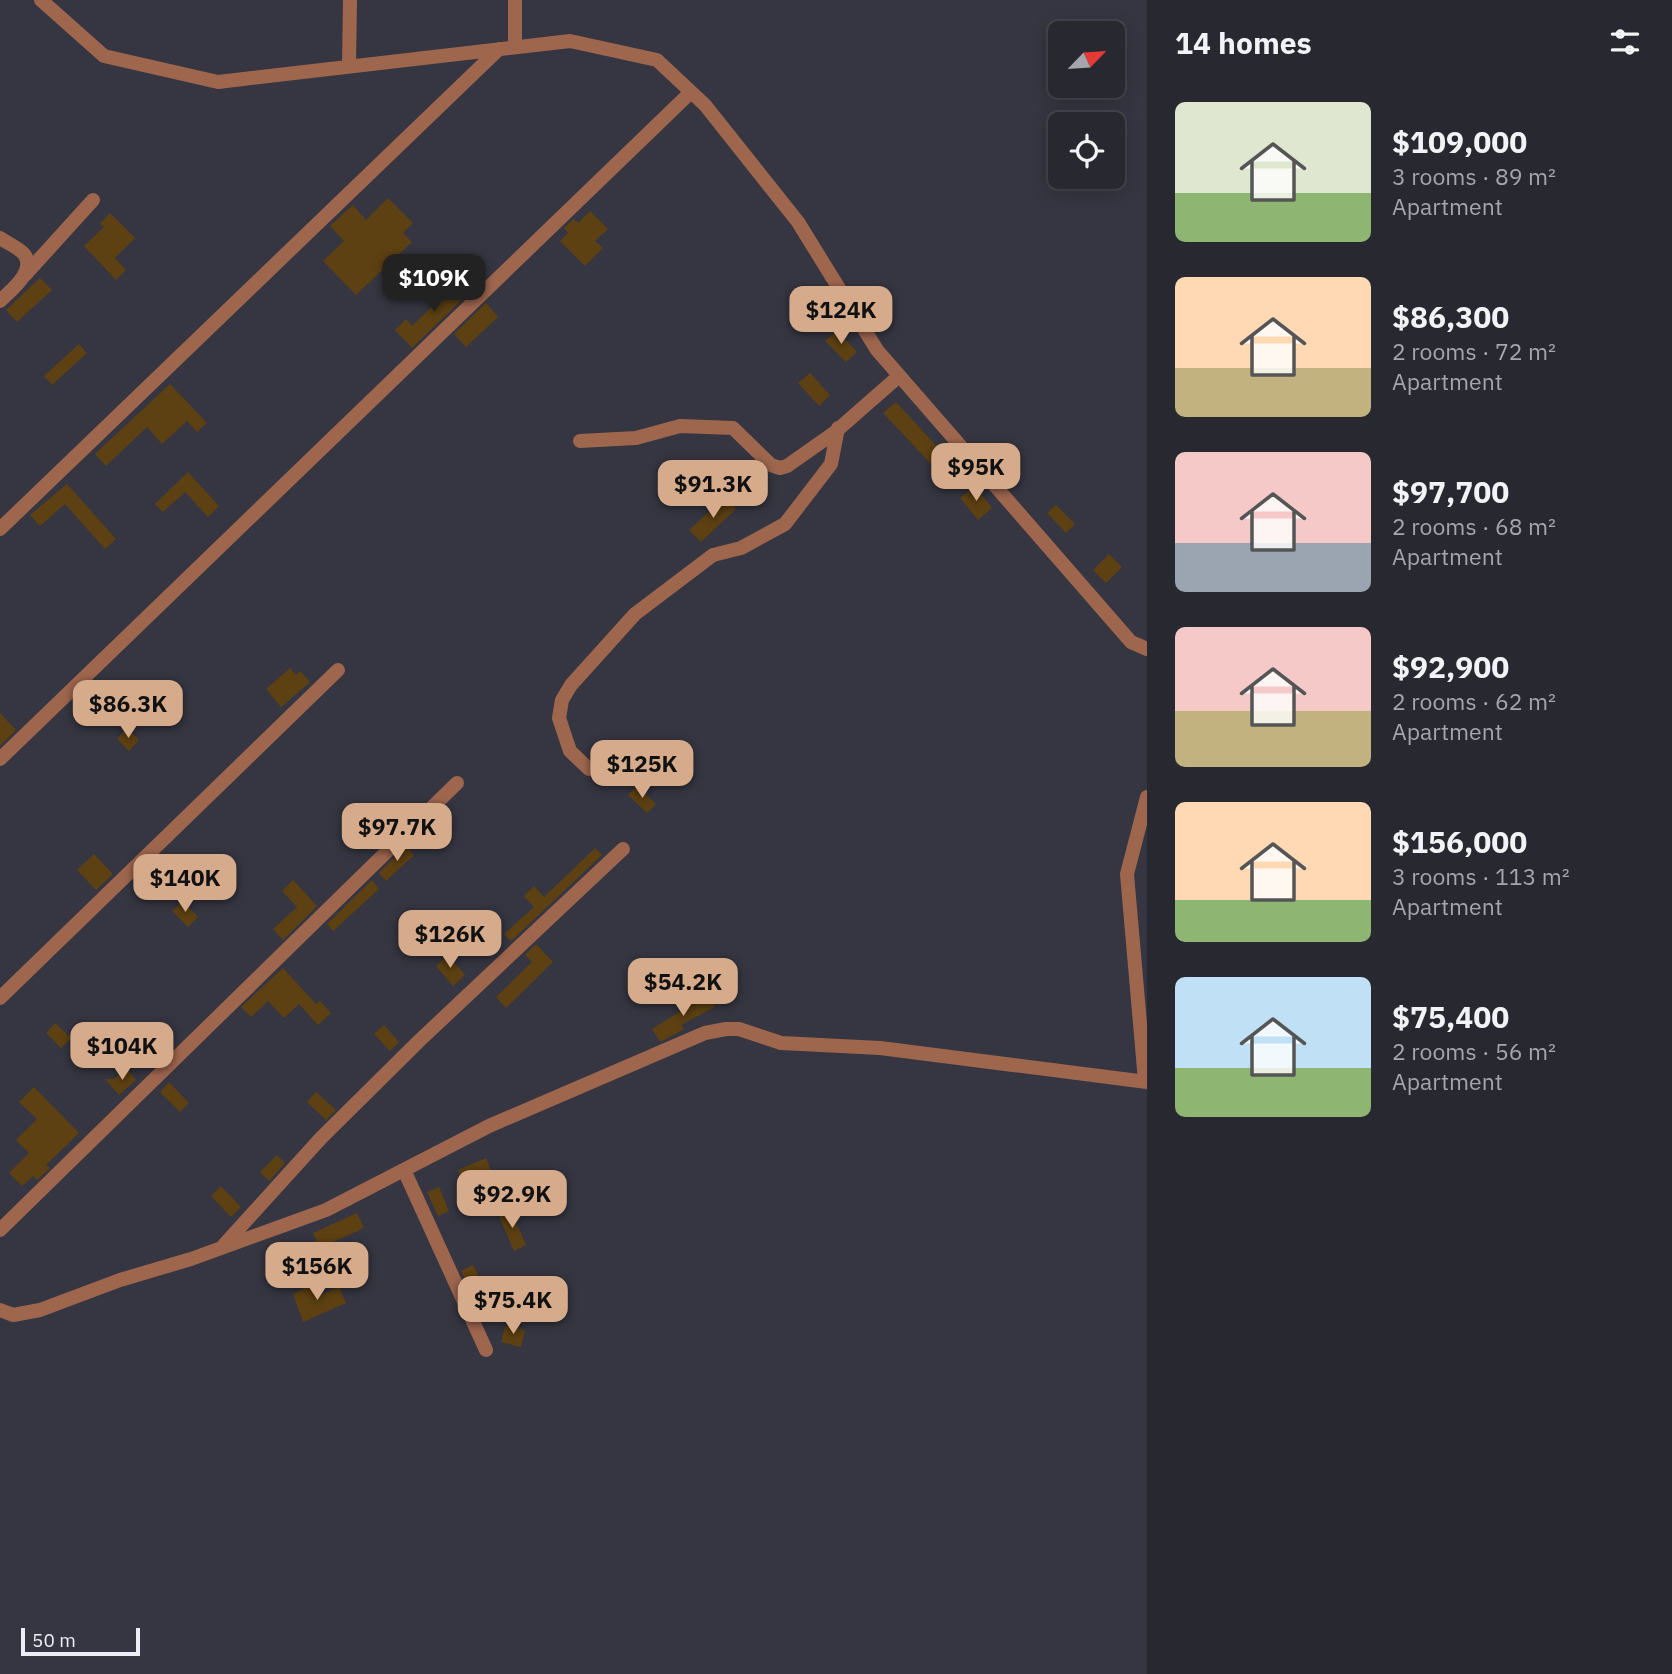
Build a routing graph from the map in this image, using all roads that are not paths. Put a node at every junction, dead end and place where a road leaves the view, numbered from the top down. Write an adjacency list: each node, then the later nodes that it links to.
1 (41, 0): 6 (street)
2 (350, 0): 6 (street)
3 (515, 0): 4 (street)
4 (515, 47): 5 (street); 7 (street)
5 (499, 49): 6 (street); 15 (street)
6 (349, 66)
7 (691, 92): 12 (street); 18 (street)
8 (93, 200): 10 (street)
9 (0, 239): 10 (street)
10 (25, 275): 11 (street)
11 (0, 301)
12 (900, 376): 13 (street); 16 (street)
13 (838, 428): 14 (street); 19 (street)
14 (580, 441)
15 (0, 529)
16 (1147, 649)
17 (338, 670): 23 (street)
18 (0, 760)
19 (589, 769)
20 (457, 783): 26 (street)
21 (1147, 797): 24 (street)
22 (623, 849): 27 (street)
23 (0, 998)
24 (1146, 1081): 25 (street)
25 (404, 1170): 27 (street); 29 (street)
26 (0, 1230)
27 (223, 1246): 28 (street)
28 (0, 1310)
29 (486, 1350)

